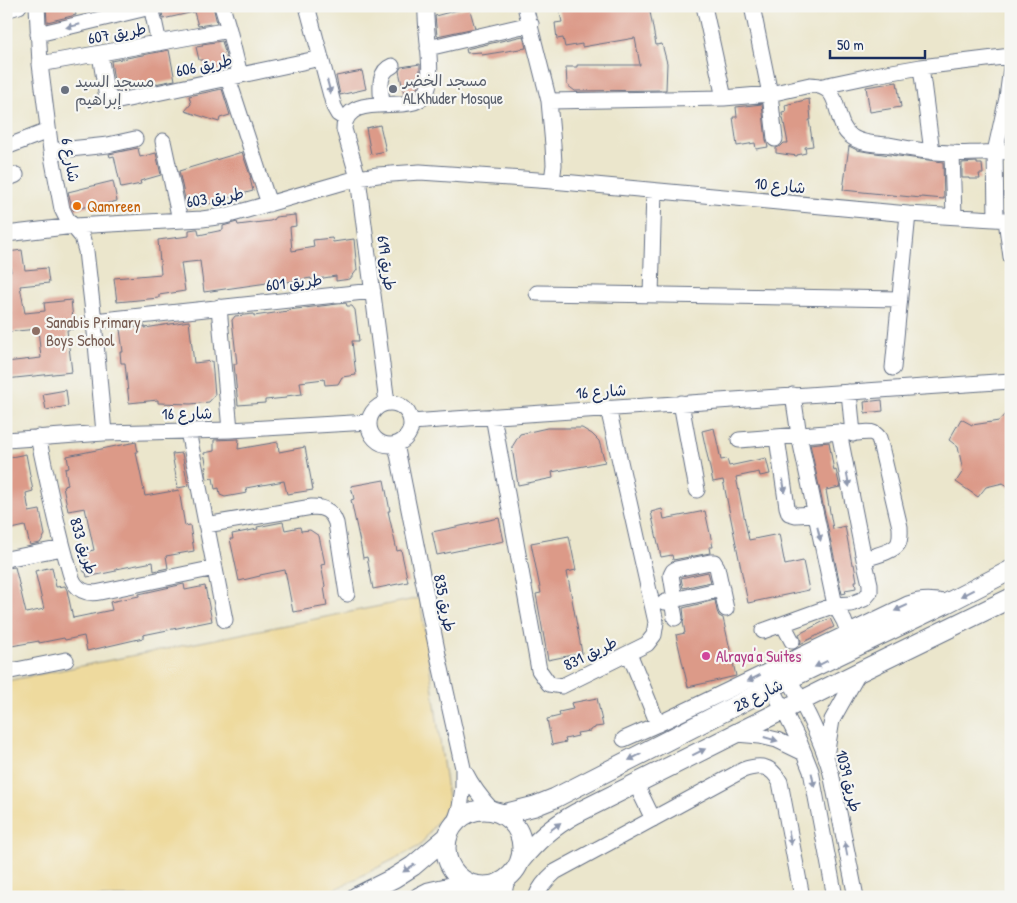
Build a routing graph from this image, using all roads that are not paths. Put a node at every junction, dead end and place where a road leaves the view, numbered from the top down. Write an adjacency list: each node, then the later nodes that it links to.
1 (19, 6): 10 (street)
2 (37, 6): 13 (street, شارع 6)
3 (222, 6): 12 (street)
4 (307, 6): 18 (street, طريق 619)
5 (426, 6): 15 (street)
6 (526, 6): 11 (street)
7 (704, 6): 26 (street)
8 (752, 6): 25 (street)
9 (152, 7): 13 (street, one-way to 13); 14 (street)
10 (6, 10)
11 (531, 24): 15 (street); 27 (street)
12 (229, 30): 14 (street, طريق 607); 23 (street)
13 (38, 34): 19 (street, شارع 6)
14 (160, 43): 16 (street, طريق 607)
15 (429, 53): 28 (street)
16 (100, 54): 19 (street, طريق 607); 23 (street, طريق 606)
17 (1011, 56): 21 (street)
18 (321, 58): 23 (street, طريق 606); 29 (street, طريق 619, one-way to 29)
19 (40, 64): 30 (street, شارع 6)
20 (392, 66): 28 (street)
21 (921, 67): 24 (street); 37 (street)
22 (1011, 67): 38 (street)
23 (234, 76): 43 (street)
24 (823, 86): 25 (street); 37 (street)
25 (770, 94): 26 (street); 32 (street)
26 (724, 98): 27 (street)
27 (549, 101): 41 (street)
28 (382, 104): 29 (street)
29 (345, 124): 40 (street, طريق 619)
30 (48, 131): 34 (street); 35 (street, شارع 6)
31 (135, 139): 35 (street)
32 (775, 139)
33 (163, 141): 47 (street)
34 (6, 147)
35 (50, 151): 48 (street, شارع 6)
36 (1011, 151): 38 (street)
37 (932, 152): 39 (street)
38 (995, 152): 39 (street); 46 (street)
39 (952, 154): 45 (street)
40 (358, 178): 41 (street, شارع 10); 43 (street, طريق 603); 51 (street, طريق 619)
41 (552, 181): 42 (street, شارع 10)
42 (654, 191): 44 (street, شارع 10); 53 (street)
43 (269, 204): 47 (street, طريق 603)
44 (908, 214): 45 (street, شارع 10); 54 (street)
45 (954, 216): 46 (street, شارع 10)
46 (1004, 219): 50 (street)
47 (180, 220): 48 (street, طريق 603)
48 (74, 226): 49 (street, طريق 603); 56 (street, شارع 6)
49 (6, 234)
50 (1011, 258)
51 (373, 291): 55 (street, طريق 601); 61 (street, طريق 619)
52 (538, 293): 53 (street)
53 (651, 295): 54 (street)
54 (900, 299): 57 (street)
55 (219, 307): 56 (street, طريق 601); 68 (street)
56 (94, 321): 69 (street, شارع 6)
57 (893, 368)
58 (1011, 381): 59 (street, شارع 16)
59 (849, 392): 60 (street, شارع 16); 70 (street)
60 (793, 395): 62 (street, شارع 16); 71 (street)
61 (387, 403): 65 (street); 66 (street)
62 (682, 403): 63 (street, شارع 16); 77 (street)
63 (608, 408): 64 (street, شارع 16); 90 (street, طريق 831)
64 (493, 416): 66 (street, شارع 16); 98 (street, طريق 831)
65 (369, 422): 68 (street, شارع 16); 76 (street)
66 (411, 422): 76 (street)
67 (188, 430): 68 (street, شارع 16); 69 (street, شارع 16); 79 (street)
68 (230, 430)
69 (104, 433): 72 (street, شارع 16)
70 (846, 433): 71 (street); 82 (street, one-way to 82); 82 (street)
71 (798, 435): 73 (street); 78 (street)
72 (38, 437): 74 (street, شارع 16); 80 (street, طريق 833)
73 (776, 438): 75 (street); 78 (street, one-way to 78)
74 (6, 440)
75 (739, 440)
76 (396, 444): 111 (street, طريق 835)
77 (697, 490)
78 (815, 514): 89 (street, one-way to 89)
79 (206, 525): 83 (street); 86 (street)
80 (63, 548): 81 (street); 83 (street, طريق 833)
81 (6, 559)
82 (864, 559): 89 (street)
83 (215, 568): 93 (street)
84 (1011, 570): 96 (main road, شارع 28, one-way to 96)
85 (722, 589): 88 (street); 88 (street); 91 (street)
86 (348, 594)
87 (1011, 598): 101 (main road, شارع 28)
88 (674, 599): 90 (street); 92 (street)
89 (835, 605): 94 (street); 96 (street)
90 (652, 606): 98 (street, طريق 831)
91 (726, 608)
92 (675, 618)
93 (225, 620)
94 (783, 624): 95 (street); 97 (street)
95 (764, 630)
96 (851, 640): 97 (street); 102 (main road, شارع 28, one-way to 102)
97 (796, 649): 106 (street, one-way to 106)
98 (629, 653): 106 (street)
99 (66, 660): 100 (street)
100 (6, 672)
101 (859, 672): 104 (main road, شارع 28); 110 (street)
102 (789, 679): 103 (main road, شارع 28); 104 (street, طريق 1039)
103 (772, 688): 105 (street); 113 (main road, شارع 28, one-way to 113)
104 (802, 701): 105 (main road, شارع 28); 110 (street, طريق 1039)
105 (784, 710): 107 (main road, شارع 28); 109 (street)
106 (658, 724): 108 (street)
107 (736, 734): 109 (street, one-way to 109); 112 (main road, شارع 28, one-way to 107)
108 (624, 739)
109 (804, 753): 123 (street, one-way to 123)
110 (826, 756): 124 (street, طريق 1039, one-way to 110)
111 (463, 768): 113 (street, طريق 835); 115 (street, طريق 835)
112 (636, 784): 114 (street); 116 (main road, شارع 28, one-way to 112)
113 (497, 812): 115 (main road); 116 (main road)
114 (653, 819): 121 (street); 122 (street, one-way to 122)
115 (451, 831): 117 (main road); 119 (main road, one-way to 119)
116 (520, 861): 118 (main road)
117 (475, 888): 118 (main road); 120 (main road)
118 (505, 888)
119 (356, 897)
120 (420, 897)
121 (536, 897)
122 (802, 897)
123 (835, 897)
124 (856, 897)

